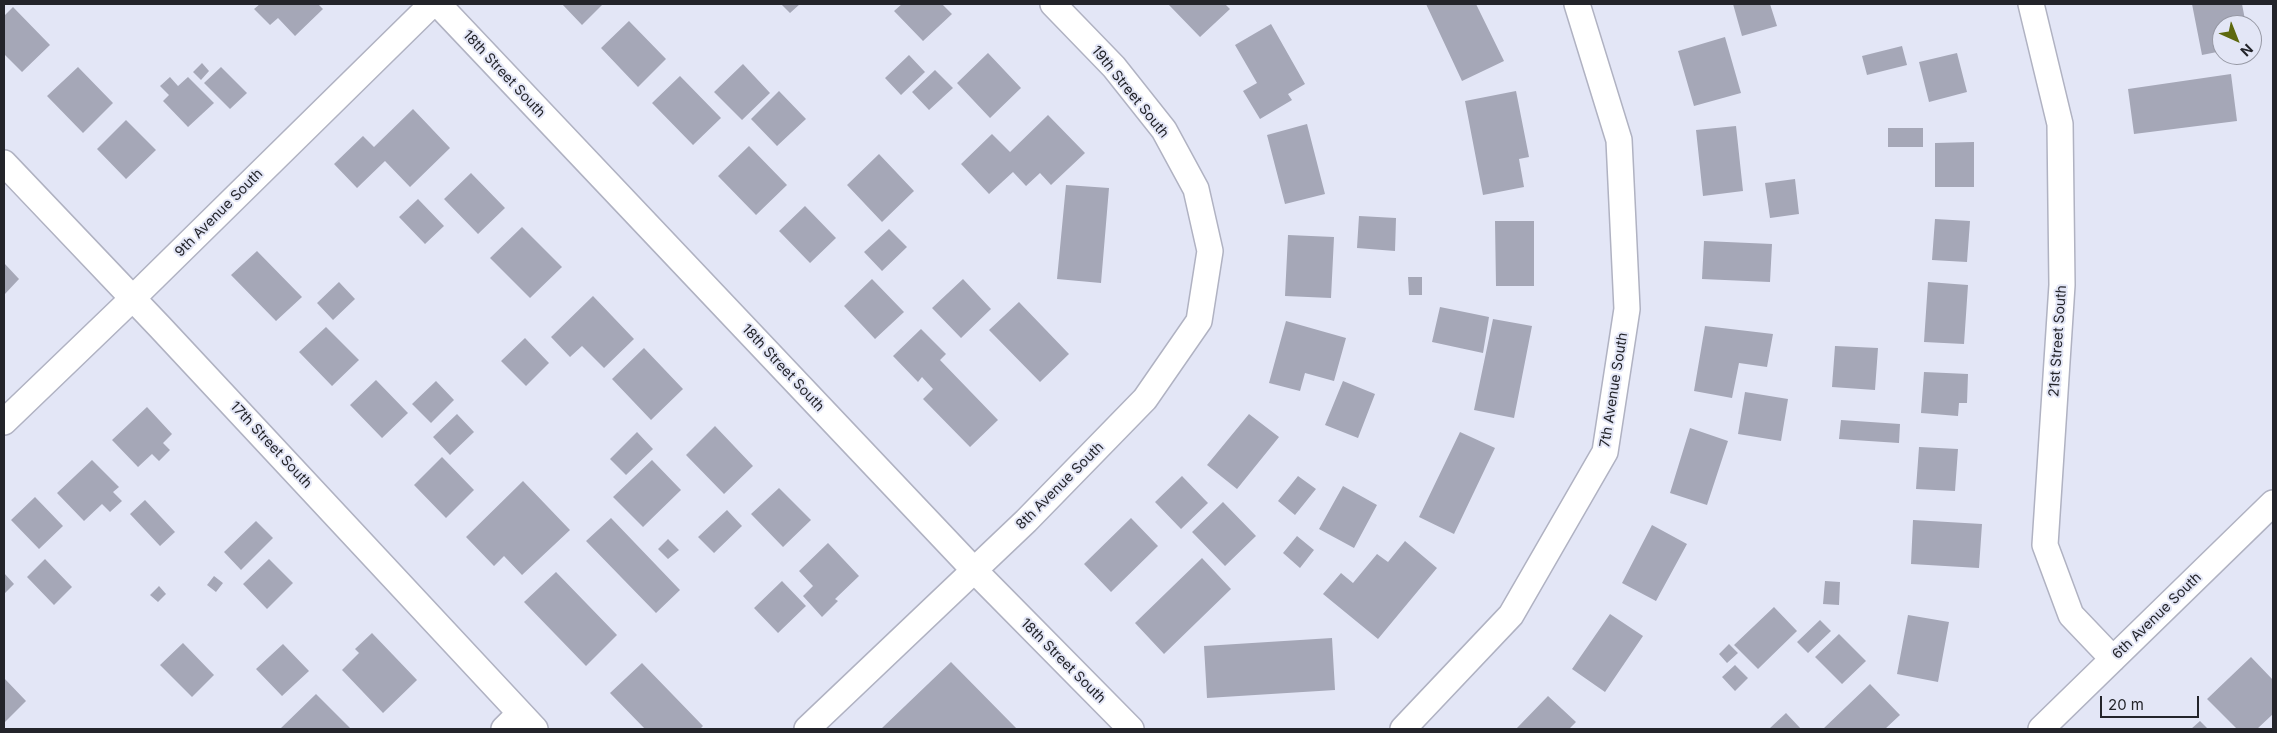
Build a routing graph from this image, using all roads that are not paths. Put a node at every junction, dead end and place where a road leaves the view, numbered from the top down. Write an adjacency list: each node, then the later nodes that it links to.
1 (432, 4): 8 (street, 9th Avenue South)
2 (438, 4): 11 (street, 18th Street South)
3 (1053, 4): 7 (street, 19th Street South)
4 (1577, 4): 16 (street, 7th Avenue South)
5 (2031, 4): 12 (street, 21st Street South)
6 (4, 163): 8 (street, 17th Street South)
7 (1196, 189): 11 (street, 8th Avenue South)
8 (133, 298): 9 (street, 9th Avenue South); 13 (street, 17th Street South)
9 (4, 422)
10 (2273, 504): 12 (street, 6th Avenue South)
11 (974, 570): 14 (street, 8th Avenue South); 15 (street, 18th Street South)
12 (2113, 659): 17 (street, 6th Avenue South)
13 (520, 724)
14 (807, 729)
15 (1131, 729)
16 (1403, 729)
17 (2040, 729)

